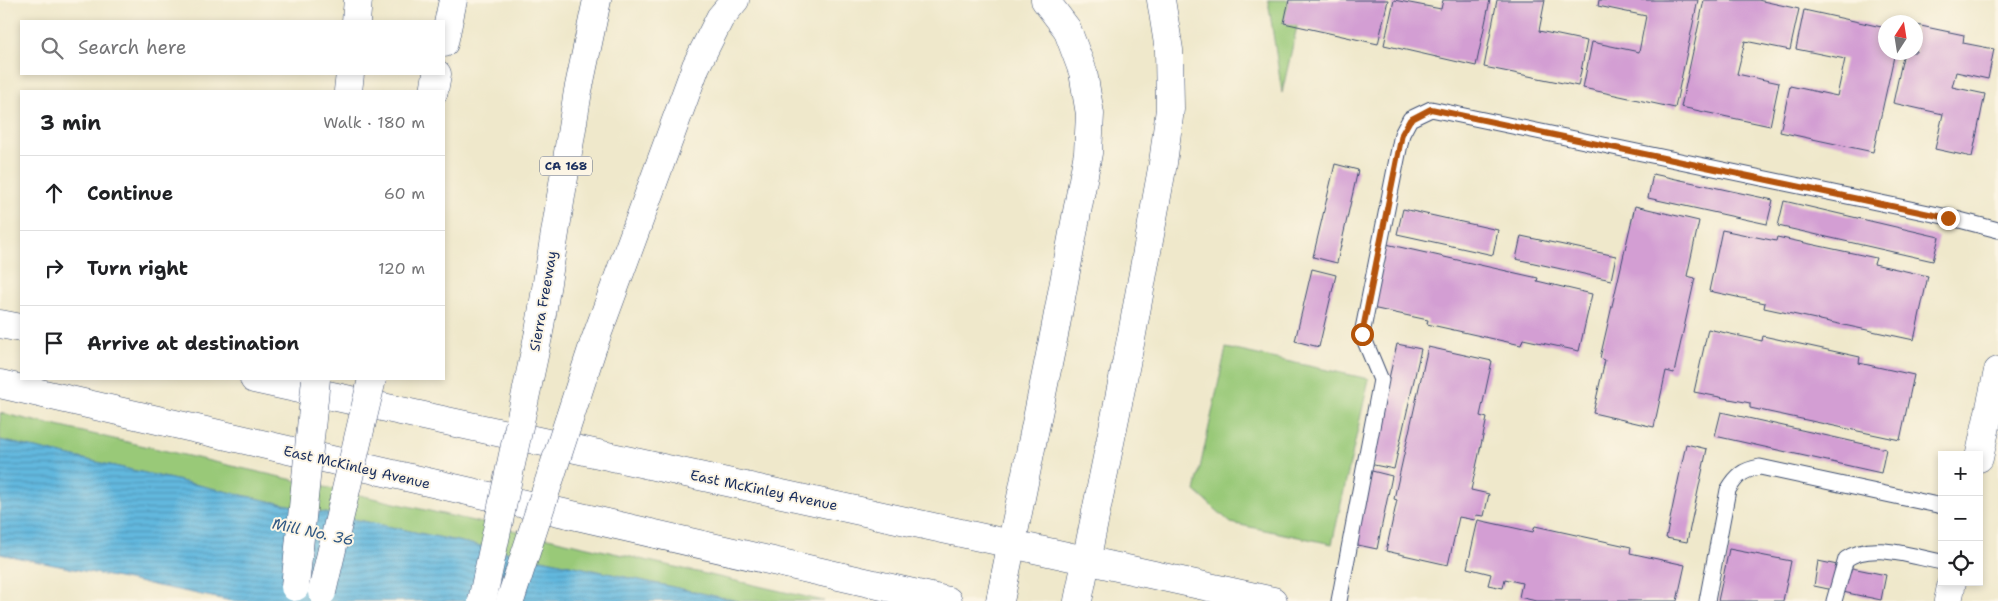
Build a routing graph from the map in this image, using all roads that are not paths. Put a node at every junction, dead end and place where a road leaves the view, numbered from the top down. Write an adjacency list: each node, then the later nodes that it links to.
1 (358, 0): 7 (main road)
2 (453, 0): 8 (main road)
3 (597, 0): 29 (main road, Sierra Freeway / CA 168, bridge)
4 (735, 0): 30 (main road, bridge)
5 (1045, 0): 23 (main road)
6 (1162, 0): 24 (main road)
7 (356, 20)
8 (445, 39)
9 (350, 75): 11 (main road)
10 (437, 75): 12 (main road)
11 (348, 90)
12 (434, 90)
13 (1998, 230): 35 (lane)
14 (0, 324): 15 (main road)
15 (20, 328)
16 (1998, 372): 21 (main road)
17 (259, 380): 23 (main road, East McKinley Avenue)
18 (316, 380): 27 (main road, bridge)
19 (372, 380): 28 (main road, bridge)
20 (0, 384): 31 (main road, East McKinley Avenue)
21 (1981, 451)
22 (1938, 505): 36 (lane)
23 (1012, 544): 24 (main road, East McKinley Avenue); 32 (main road)
24 (1086, 560): 33 (main road); 34 (main road, East McKinley Avenue)
25 (1938, 561): 37 (lane)
26 (1951, 586): 38 (main road)
27 (294, 594)
28 (321, 596)
29 (482, 601)
30 (510, 601)
31 (948, 601)
32 (1000, 601)
33 (1078, 601)
34 (1274, 601)
35 (1338, 601)
36 (1707, 601)
37 (1834, 601)
38 (1948, 601)

